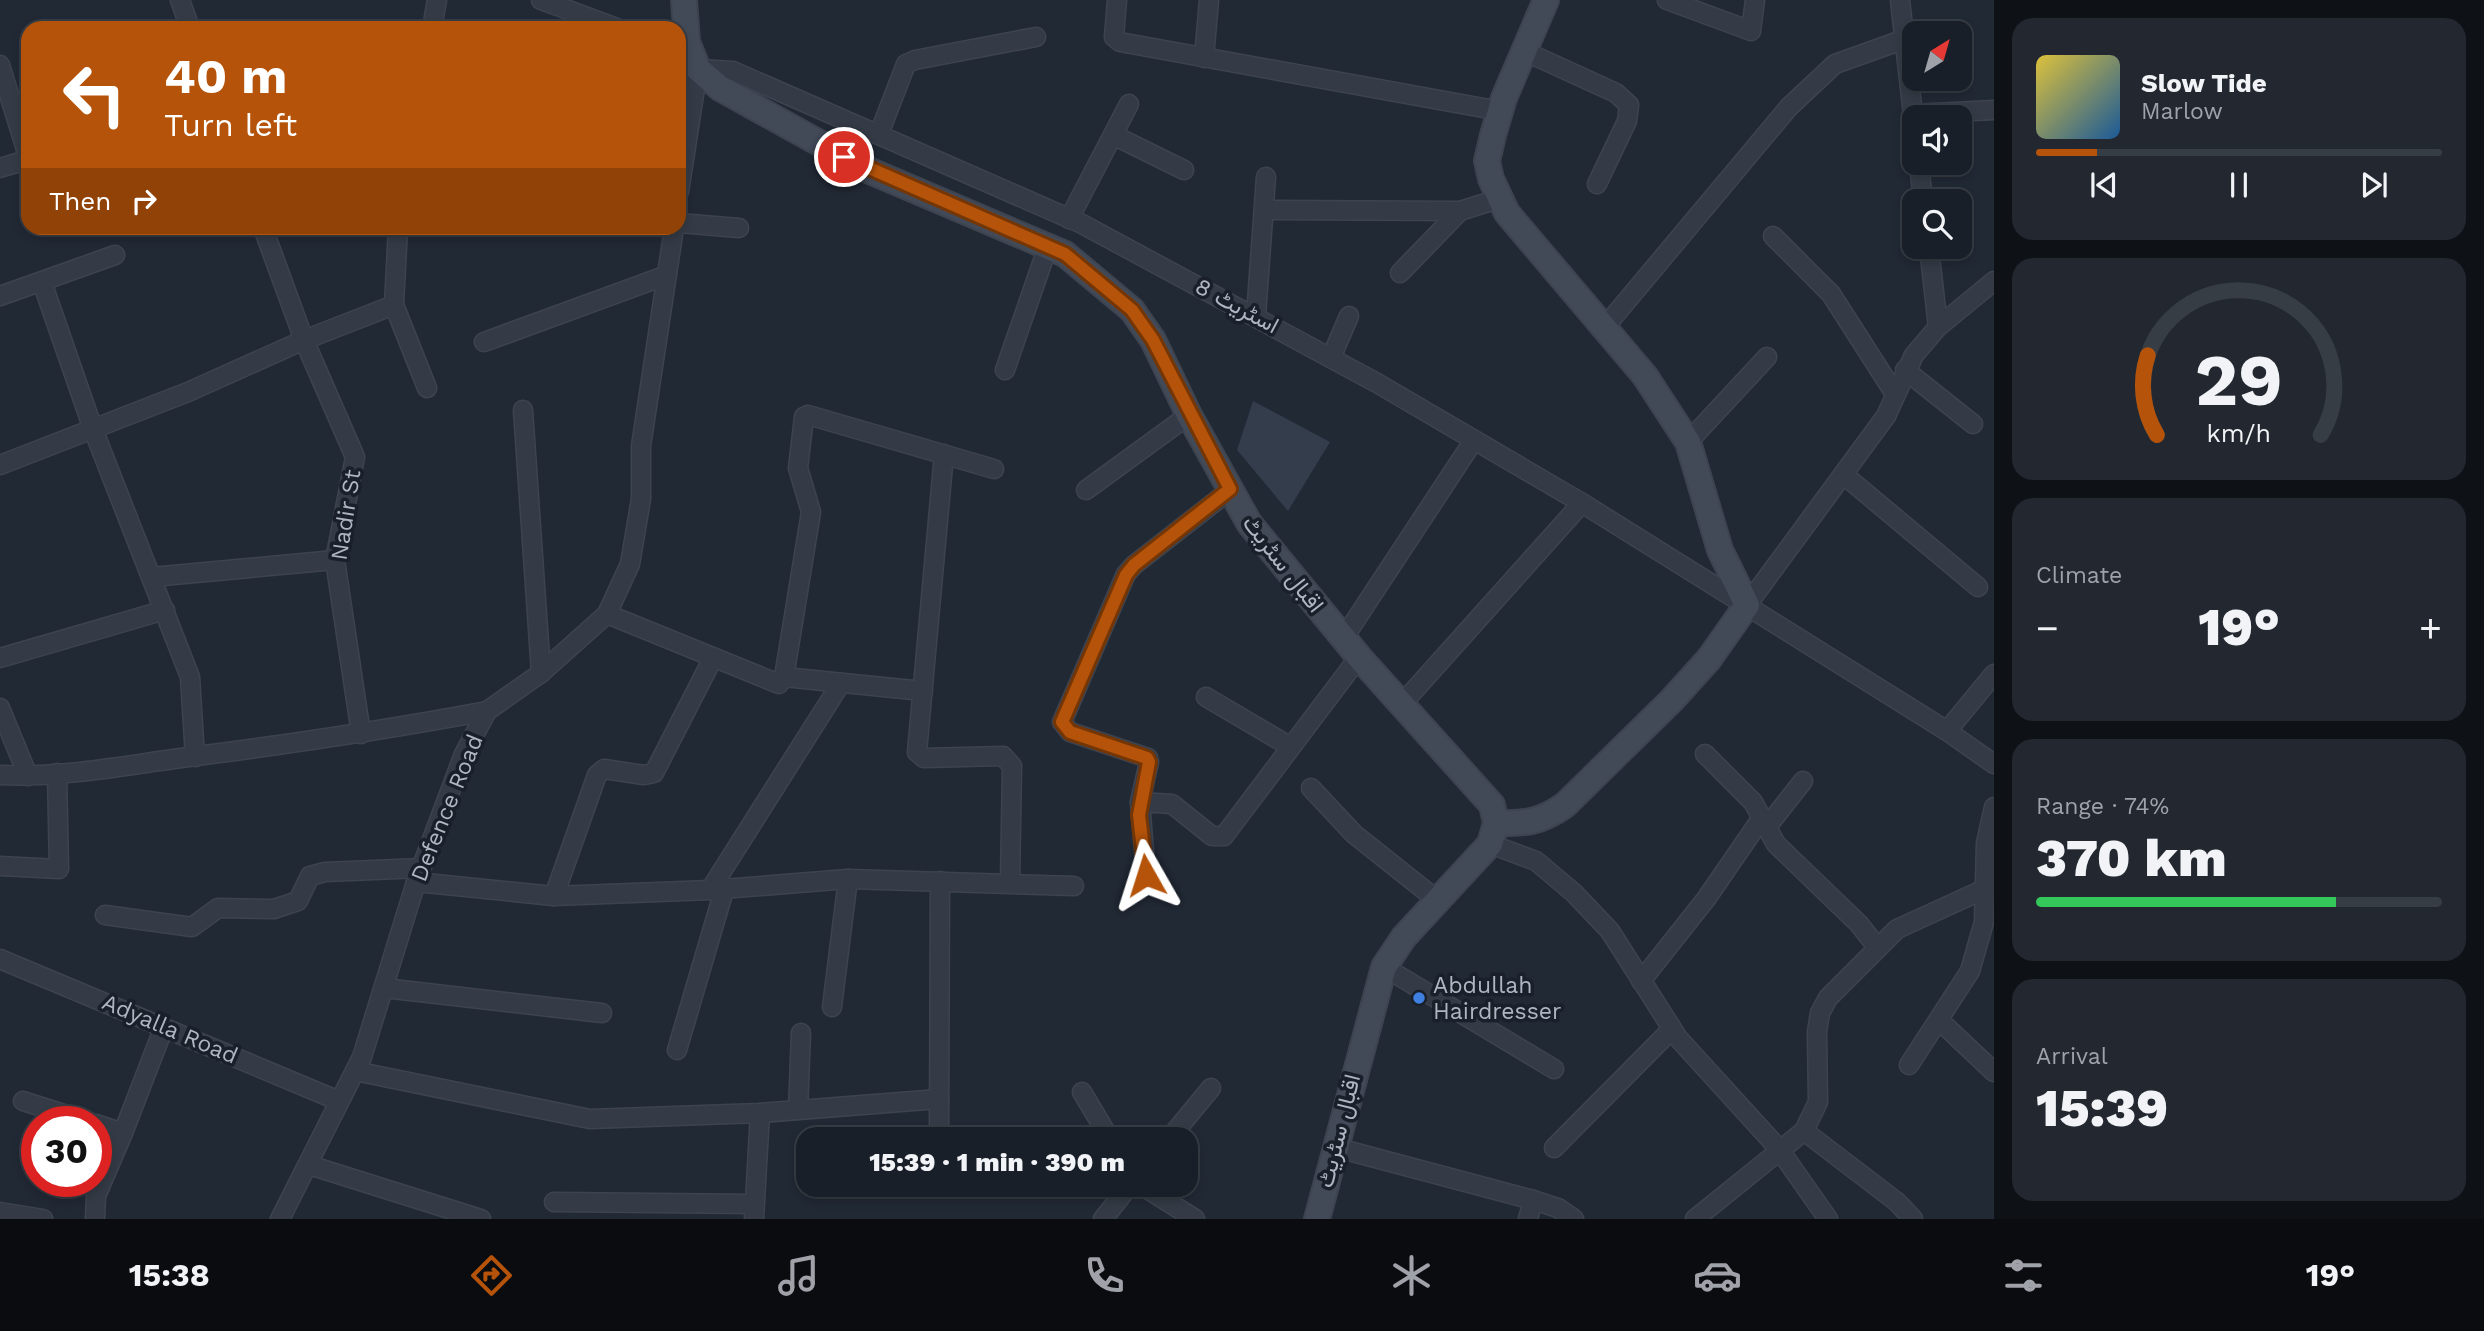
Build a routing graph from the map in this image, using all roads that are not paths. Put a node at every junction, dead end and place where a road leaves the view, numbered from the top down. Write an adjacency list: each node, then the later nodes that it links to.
1 (180, 0): 11 (street)
2 (437, 0): 12 (street)
3 (541, 0): 13 (street)
4 (684, 0): 14 (street)
5 (1116, 0): 21 (street)
6 (1209, 0): 21 (street)
7 (1546, 0): 19 (street)
8 (1667, 0): 9 (street)
9 (1755, 0)
10 (1900, 0): 15 (street)
11 (188, 21)
12 (433, 21)
13 (598, 21)
14 (686, 21)
15 (1903, 21)
16 (686, 22): 20 (street)
17 (1036, 37): 29 (street)
18 (1902, 40): 58 (street)
19 (1524, 51): 26 (street); 35 (street)
20 (689, 55): 23 (street); 29 (street, اسٹریٹ 8); 46 (street, اقبال سٹریٹ)
21 (1205, 58): 26 (street)
22 (0, 65): 28 (street)
23 (686, 96)
24 (1129, 104): 30 (street)
25 (1994, 110): 27 (street)
26 (1500, 111): 36 (street)
27 (1972, 112)
28 (21, 133)
29 (879, 134): 39 (street, اسٹریٹ 8)
30 (1113, 135): 33 (street); 39 (street)
31 (21, 161): 32 (street)
32 (0, 168)
33 (1184, 170)
34 (1266, 177): 37 (street)
35 (1597, 184)
36 (1498, 199): 38 (street); 58 (street)
37 (1265, 210): 38 (street); 55 (street)
38 (1460, 211): 49 (street)
39 (1069, 219): 55 (street, اسٹریٹ 8)
40 (686, 224): 41 (street)
41 (739, 228)
42 (266, 235): 59 (street, Nadir St)
43 (398, 235): 54 (street)
44 (673, 235): 50 (street, Defence Road)
45 (1773, 236): 66 (street)
46 (1048, 246): 63 (street); 68 (street, اقبال سٹریٹ)
47 (115, 255): 51 (street)
48 (1930, 259): 57 (street)
49 (1400, 273)
50 (667, 275): 60 (street); 85 (street, Defence Road)
51 (42, 282): 53 (street); 70 (street)
52 (1991, 290): 57 (street)
53 (0, 296)
54 (394, 304): 59 (street); 65 (street)
55 (1256, 316): 62 (street, اسٹریٹ 8)
56 (1349, 316): 62 (street)
57 (1938, 327): 64 (street)
58 (1604, 328): 72 (street)
59 (304, 340): 70 (street); 80 (street, Nadir St)
60 (484, 342)
61 (1766, 357): 72 (street)
62 (1331, 358): 71 (street, اسٹریٹ 8)
63 (1005, 370)
64 (1905, 370): 66 (street); 69 (street)
65 (427, 388)
66 (1895, 394): 76 (street)
67 (523, 410): 89 (street)
68 (1189, 415): 77 (street, اقبال سٹریٹ); 78 (street)
69 (1973, 424)
70 (93, 429): 74 (street); 81 (street)
71 (1474, 440): 79 (street, اسٹریٹ 8); 86 (street)
72 (1688, 442): 83 (street)
73 (944, 454): 75 (street); 91 (street); 93 (street)
74 (0, 464)
75 (994, 469)
76 (1844, 475): 82 (street); 83 (street)
77 (1230, 489): 86 (street, اقبال سٹریٹ); 109 (street)
78 (1086, 490)
79 (1582, 503): 83 (street, اسٹریٹ 8); 95 (street)
80 (335, 560): 81 (street); 99 (street, Nadir St)
81 (152, 577): 84 (street)
82 (1978, 587)
83 (1747, 605): 98 (street, اسٹریٹ 8); 112 (street)
84 (165, 610): 87 (street); 102 (street)
85 (607, 614): 88 (street); 89 (street, Defence Road)
86 (1351, 648): 95 (street, اقبال سٹریٹ); 100 (street)
87 (0, 658)
88 (713, 658): 91 (street); 122 (street)
89 (541, 673): 97 (street, Defence Road)
90 (1994, 674): 98 (street)
91 (784, 677): 92 (street)
92 (841, 683): 93 (street); 120 (street)
93 (923, 691): 118 (street)
94 (1206, 697): 100 (street)
95 (1401, 705): 112 (street, اقبال سٹریٹ)
96 (0, 708): 106 (street)
97 (487, 711): 99 (street); 114 (street, Defence Road)
98 (1947, 731): 103 (street, اسٹریٹ 8)
99 (360, 734): 102 (street)
100 (1291, 747): 109 (street)
101 (1705, 754): 111 (street)
102 (195, 757): 104 (street)
103 (1994, 764)
104 (57, 773): 106 (street); 113 (street)
105 (0, 775): 106 (street)
106 (28, 776)
107 (1804, 781): 111 (street)
108 (1311, 788): 123 (street)
109 (1140, 802): 115 (street)
110 (1994, 807): 121 (street)
111 (1764, 823): 125 (street); 128 (street)
112 (1493, 834): 123 (street, اقبال سٹریٹ); 128 (street)
113 (0, 866)
114 (419, 875): 122 (street); 124 (street); 129 (street, Defence Road)
115 (1146, 875)
116 (848, 879): 117 (street); 120 (street); 130 (street)
117 (940, 881): 118 (street); 143 (street)
118 (1010, 883): 119 (street)
119 (1074, 886)
120 (718, 888): 122 (street); 136 (street)
121 (1987, 888): 125 (street); 132 (street)
122 (554, 896)
123 (1437, 900): 127 (street, اقبال سٹریٹ)
124 (105, 915)
125 (1877, 947): 153 (street)
126 (0, 959): 133 (street, Adyalla Road)
127 (1384, 967): 138 (street); 155 (street, اقبال سٹریٹ)
128 (1641, 981): 134 (street)
129 (384, 988): 131 (street); 139 (street, Defence Road)
130 (832, 1007)
131 (602, 1013)
132 (1940, 1021): 137 (street); 140 (street)
133 (164, 1027): 145 (street, Adyalla Road); 154 (street)
134 (1672, 1029): 156 (street); 157 (street)
135 (801, 1032): 147 (street)
136 (677, 1051)
137 (1909, 1065)
138 (1554, 1069)
139 (355, 1071): 145 (street, Defence Road); 148 (street)
140 (1994, 1072)
141 (1211, 1088): 151 (street)
142 (1082, 1093): 150 (street)
143 (939, 1099): 147 (street); 149 (street)
144 (23, 1101): 146 (street)
145 (338, 1101): 158 (street, Defence Road)
146 (39, 1106)
147 (798, 1110): 148 (street)
148 (760, 1113): 164 (street)
149 (939, 1127)
150 (1103, 1127)
151 (1179, 1127)
152 (112, 1129): 154 (street)
153 (1804, 1131): 157 (street); 176 (street)
154 (123, 1133): 166 (street)
155 (1334, 1147): 161 (street); 171 (street, اقبال سٹریٹ)
156 (1554, 1148)
157 (1779, 1149): 174 (street); 175 (street)
158 (309, 1165): 167 (street, Defence Road); 168 (street)
159 (1120, 1197): 169 (street)
160 (1161, 1197): 170 (street)
161 (1533, 1200): 172 (street); 173 (street)
162 (554, 1202): 164 (street)
163 (0, 1212): 165 (street)
164 (754, 1212)
165 (43, 1219)
166 (95, 1219)
167 (280, 1219)
168 (481, 1219)
169 (1103, 1219)
170 (1195, 1219)
171 (1317, 1219)
172 (1528, 1219)
173 (1574, 1219)
174 (1695, 1219)
175 (1828, 1219)
176 (1913, 1219)

